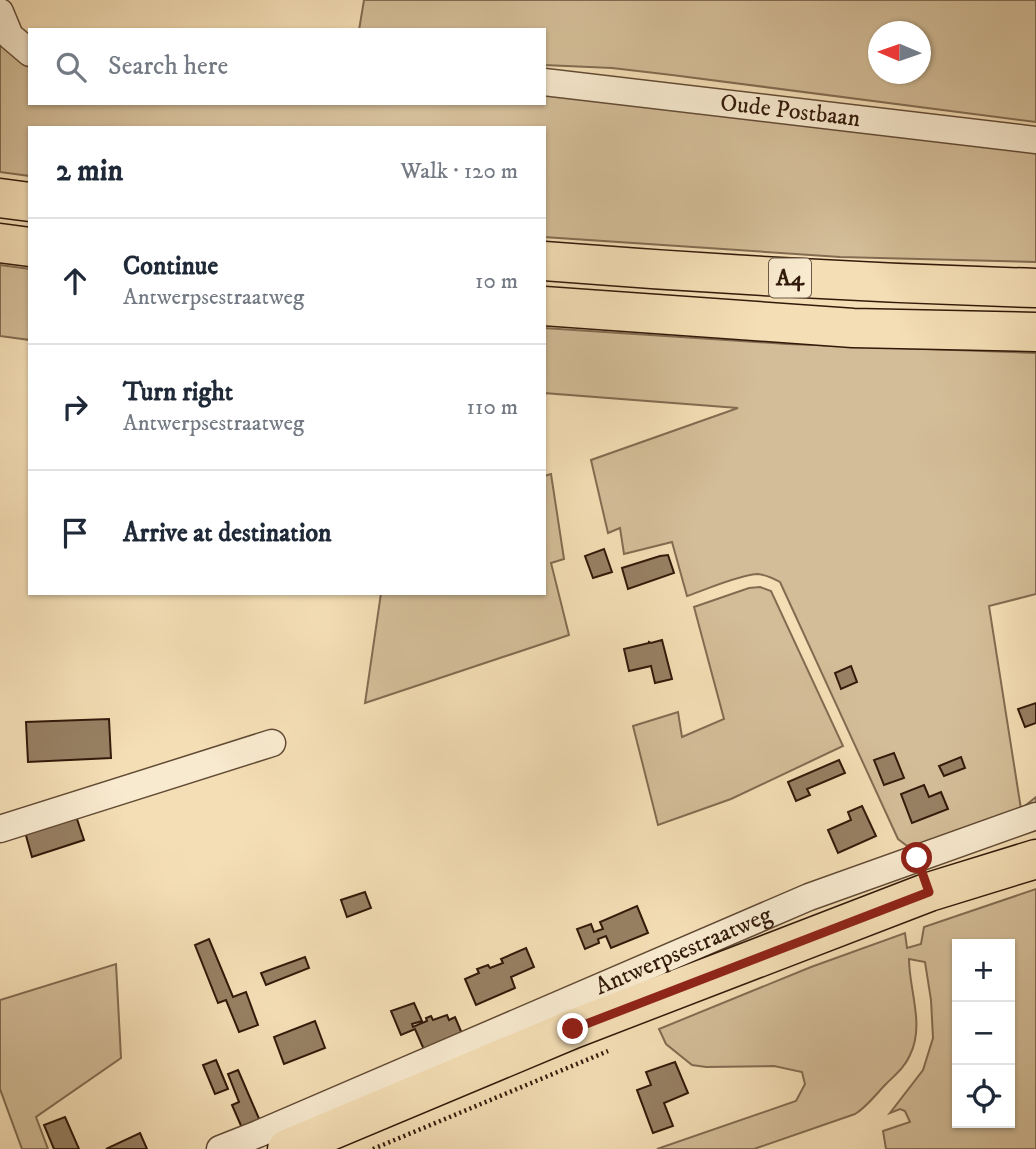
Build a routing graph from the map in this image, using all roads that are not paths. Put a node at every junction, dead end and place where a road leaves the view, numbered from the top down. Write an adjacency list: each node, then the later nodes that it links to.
1 (0, 12): 2 (street)
2 (28, 51)
3 (546, 82): 4 (street, Oude Postbaan)
4 (1036, 140)
5 (0, 198): 6 (main road)
6 (28, 202)
7 (0, 243): 8 (main road)
8 (28, 247)
9 (546, 261): 10 (main road, A4)
10 (1036, 288)
11 (546, 306): 12 (main road, A4)
12 (1036, 332)
13 (272, 743): 15 (street)
14 (1036, 816): 17 (street, Antwerpsestraatweg)
15 (0, 829)
16 (1036, 859): 17 (main road, Antwerpsestraatweg)
17 (923, 875): 18 (street, Antwerpsestraatweg); 19 (main road, Antwerpsestraatweg)
18 (220, 1149)
19 (286, 1149)

